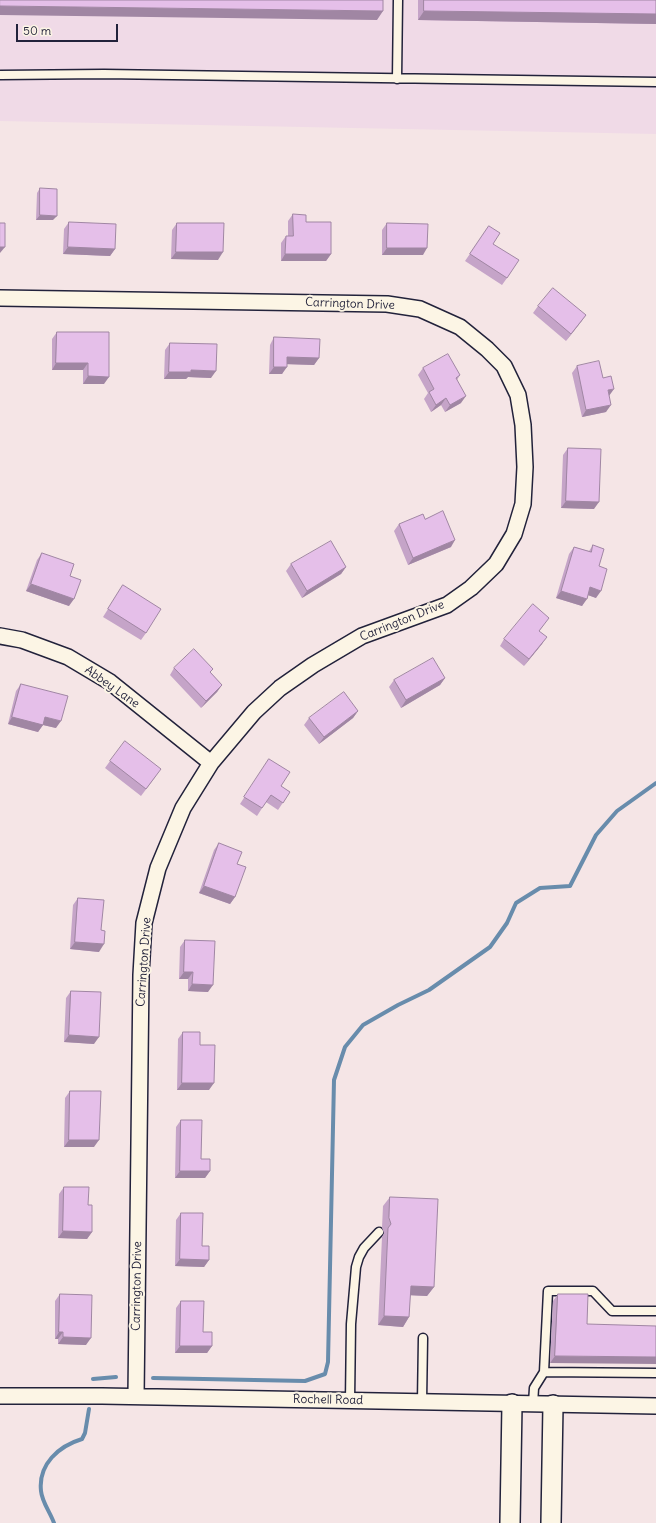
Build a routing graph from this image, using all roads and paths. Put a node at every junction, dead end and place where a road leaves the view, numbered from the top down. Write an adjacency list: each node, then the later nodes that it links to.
1 (398, 0): 3 (lane)
2 (0, 75): 3 (lane)
3 (397, 78): 4 (lane)
4 (656, 82)
5 (0, 298): 7 (street, Carrington Drive)
6 (0, 636): 7 (street, Abbey Lane)
7 (212, 762): 14 (street, Carrington Drive)
8 (378, 1232): 15 (lane)
9 (656, 1311): 11 (lane)
10 (423, 1338): 16 (lane)
11 (544, 1372): 12 (lane); 18 (lane)
12 (656, 1373)
13 (0, 1396): 14 (street, Rochell Road)
14 (136, 1396): 15 (street, Rochell Road)
15 (350, 1401): 16 (street, Rochell Road)
16 (422, 1402): 17 (street, Rochell Road)
17 (512, 1404): 18 (street, Rochell Road); 21 (street)
18 (533, 1404): 19 (street, Rochell Road)
19 (553, 1404): 20 (street, Rochell Road); 22 (street)
20 (656, 1406)
21 (510, 1523)
22 (551, 1523)

